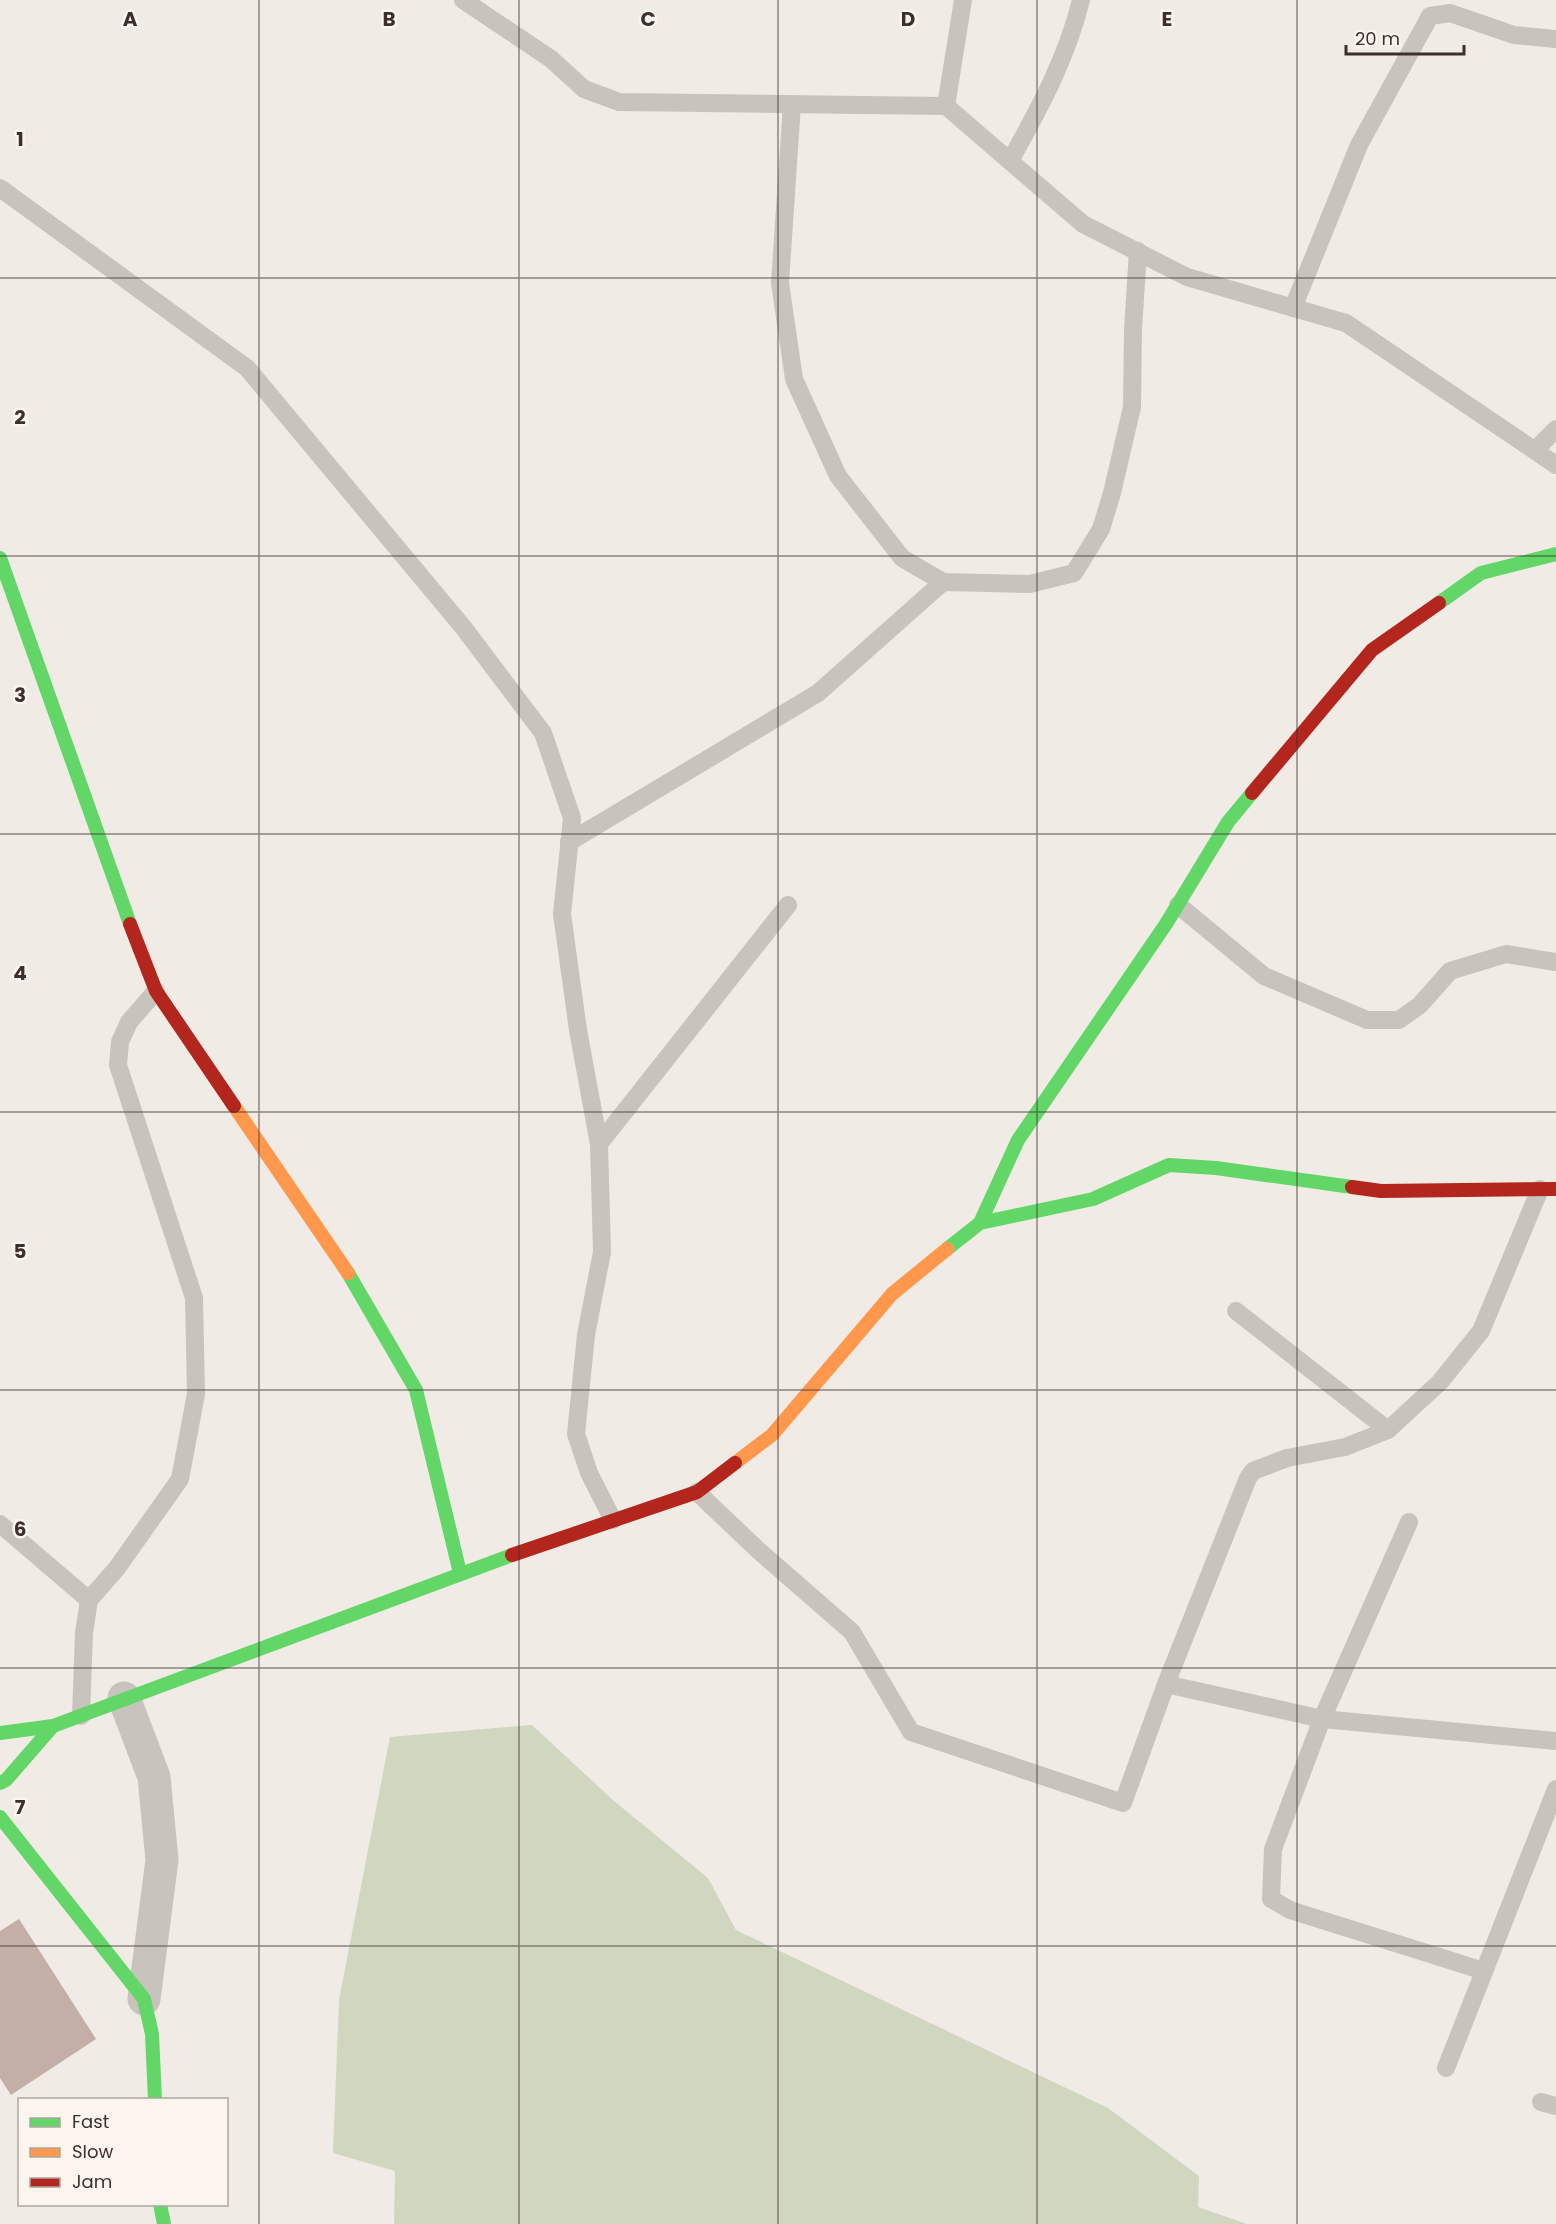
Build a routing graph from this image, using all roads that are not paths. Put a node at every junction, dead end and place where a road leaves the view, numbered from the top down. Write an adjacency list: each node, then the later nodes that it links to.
1 (463, 0): 5 (lane)
2 (963, 0): 6 (lane)
3 (1081, 0): 7 (lane)
4 (1556, 39): 10 (lane)
5 (792, 104): 6 (lane); 16 (lane)
6 (946, 106): 7 (lane)
7 (1010, 160): 9 (lane)
8 (0, 188): 17 (lane)
9 (1138, 251): 10 (lane); 16 (lane)
10 (1293, 308): 12 (lane)
11 (1556, 429): 12 (lane)
12 (1535, 450): 13 (lane)
13 (1556, 465)
14 (1556, 554): 19 (street)
15 (0, 558): 21 (street)
16 (943, 582): 17 (lane)
17 (569, 842): 22 (lane)
18 (788, 904): 22 (lane)
19 (1178, 905): 20 (lane); 24 (street)
20 (1556, 962)
21 (156, 991): 31 (street); 32 (lane)
22 (599, 1144): 28 (lane)
23 (1548, 1189): 24 (street); 26 (lane)
24 (980, 1223): 27 (street)
25 (1236, 1311): 26 (lane)
26 (1388, 1430): 33 (lane)
27 (697, 1492): 28 (street); 33 (lane)
28 (613, 1520): 31 (street)
29 (1409, 1522): 36 (lane)
30 (0, 1524): 32 (lane)
31 (460, 1573): 34 (street)
32 (89, 1600): 35 (lane)
33 (1166, 1684): 36 (lane)
34 (124, 1698): 35 (street); 44 (street)
35 (81, 1716): 37 (street)
36 (1322, 1719): 39 (lane); 43 (lane)
37 (53, 1726): 38 (street); 40 (street)
38 (0, 1732)
39 (1556, 1741)
40 (0, 1783)
41 (1556, 1789): 43 (lane)
42 (0, 1817): 44 (street)
43 (1484, 1971): 45 (lane)
44 (144, 1999): 46 (street)
45 (1446, 2068)
46 (155, 2098)
47 (160, 2206): 48 (street)
48 (164, 2224)

